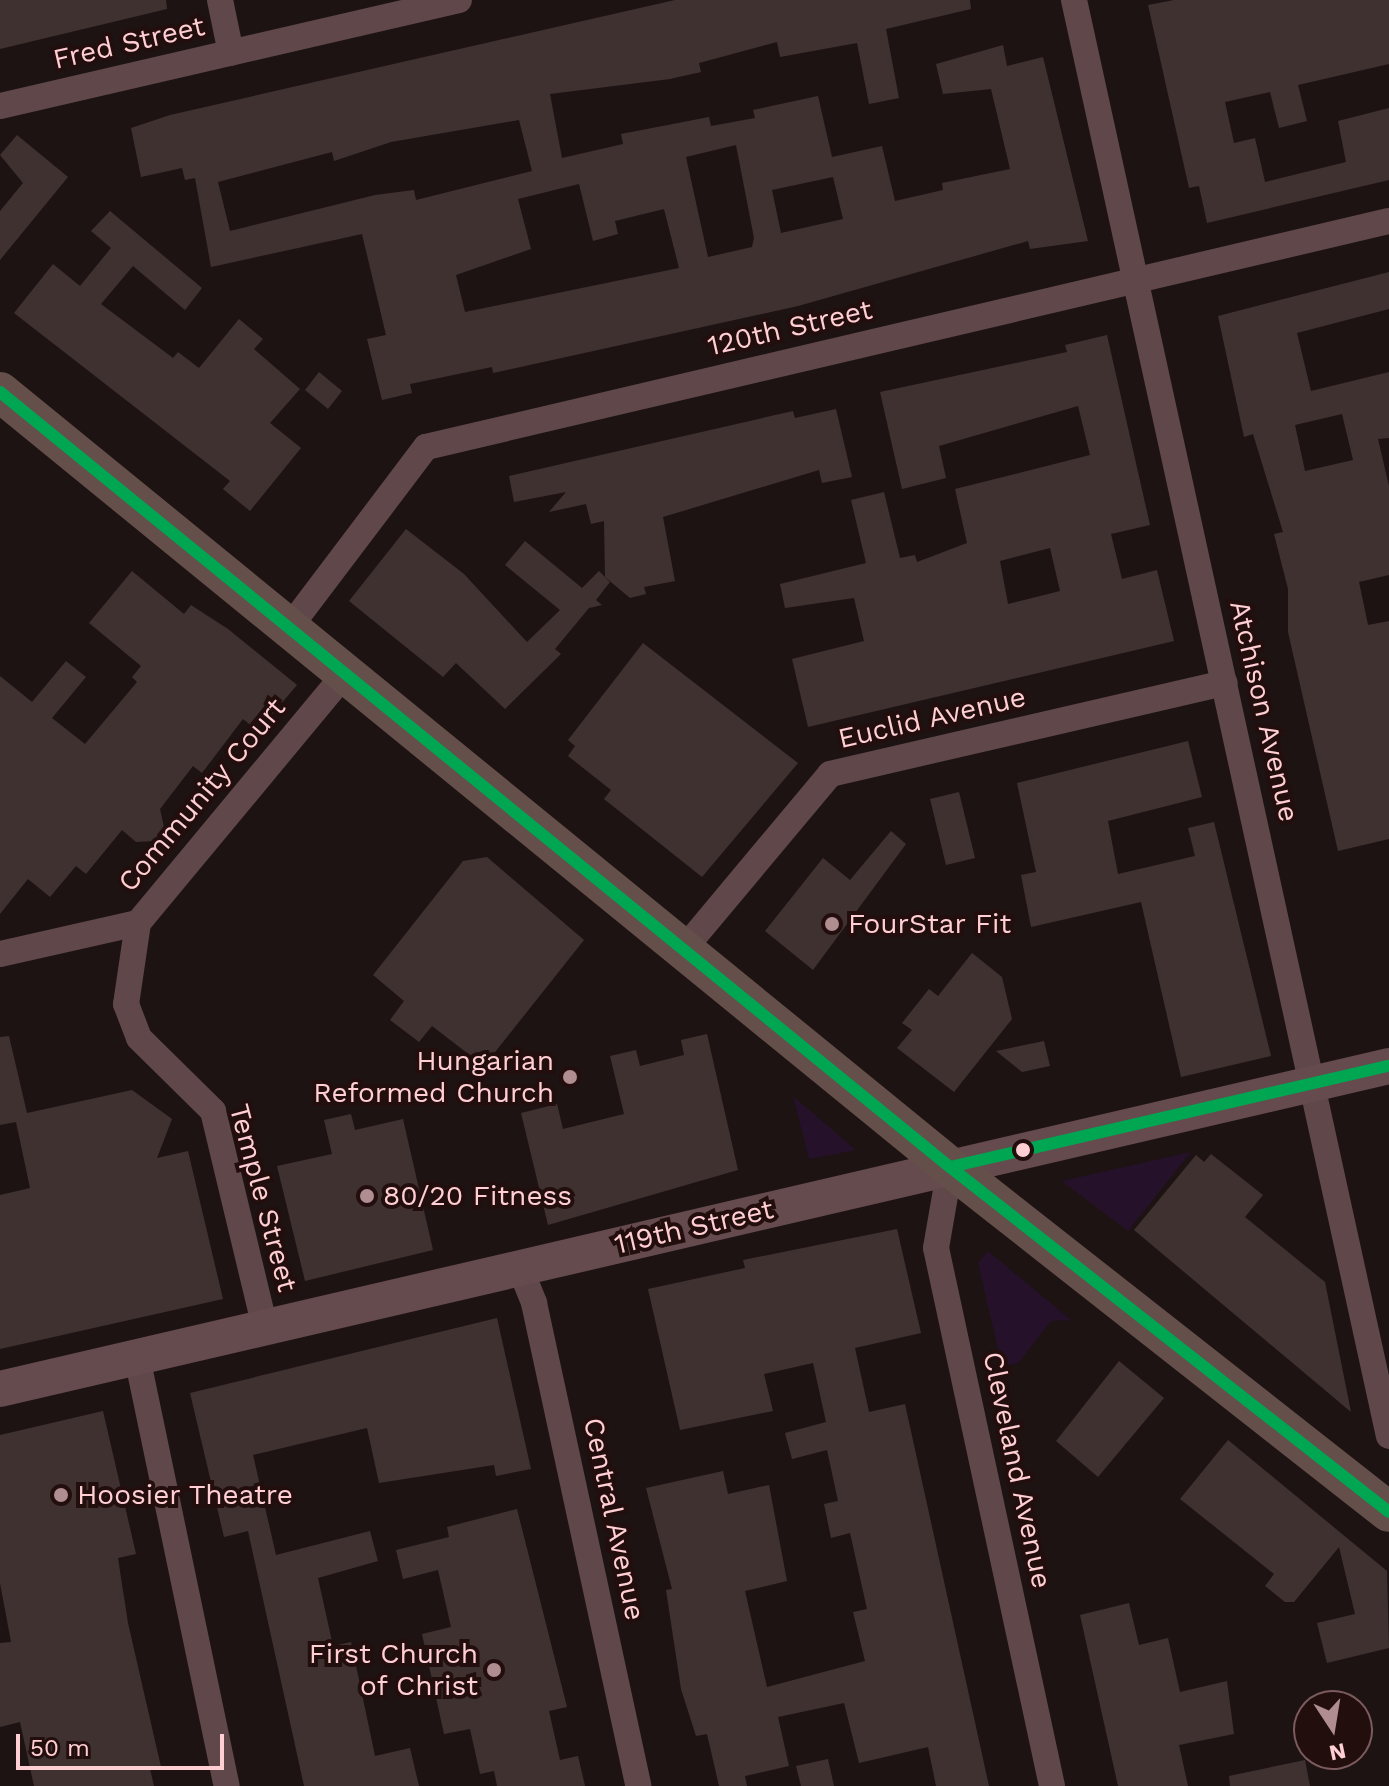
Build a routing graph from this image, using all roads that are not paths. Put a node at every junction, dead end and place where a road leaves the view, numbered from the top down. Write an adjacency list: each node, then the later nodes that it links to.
1 (220, 0): 4 (street)
2 (459, 0): 4 (street, Fred Street)
3 (1074, 0): 7 (street, Atchison Avenue)
4 (231, 53): 5 (street, Fred Street)
5 (0, 106)
6 (1389, 221): 7 (street, 120th Street)
7 (1135, 278): 9 (street, 120th Street); 11 (street, Atchison Avenue)
8 (0, 392): 9 (main road)
9 (289, 628): 10 (main road)
10 (345, 674): 12 (street, Community Court); 13 (main road)
11 (1225, 683): 13 (street, Euclid Avenue); 16 (street, Atchison Avenue)
12 (138, 923): 14 (street, Community Court); 19 (street, Temple Street)
13 (683, 950): 17 (main road)
14 (0, 954)
15 (1389, 1066): 16 (street, 119th Street)
16 (1315, 1083): 17 (street, 119th Street); 22 (street, Atchison Avenue)
17 (950, 1167): 18 (street, 119th Street); 23 (main road); 26 (street, Cleveland Avenue)
18 (520, 1268): 19 (street, 119th Street); 25 (street, Central Avenue)
19 (265, 1328): 20 (street, 119th Street)
20 (137, 1357): 21 (street, 119th Street); 24 (street)
21 (0, 1389)
22 (1389, 1436)
23 (1389, 1512)
24 (227, 1786)
25 (638, 1786)
26 (1052, 1786)

